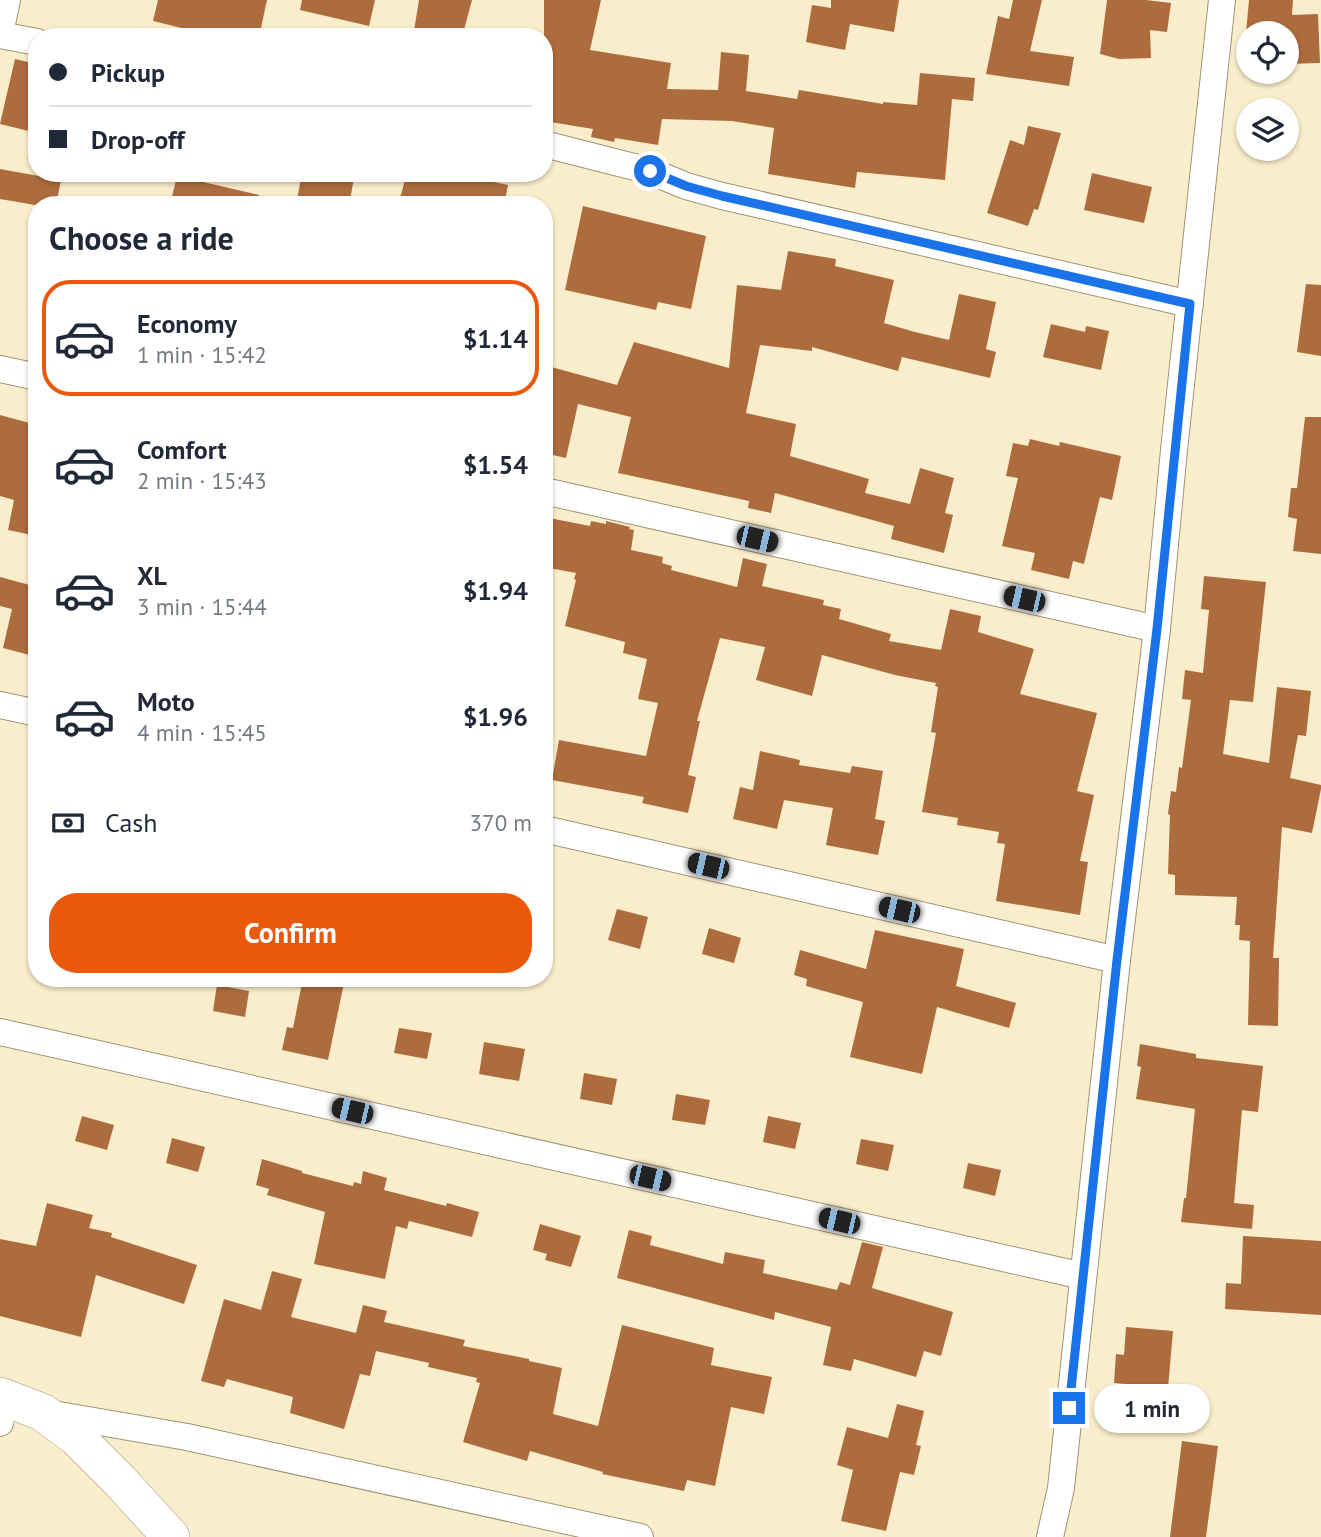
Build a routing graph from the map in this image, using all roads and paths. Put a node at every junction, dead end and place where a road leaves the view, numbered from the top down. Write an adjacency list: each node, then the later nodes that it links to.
1 (7, 0): 3 (street)
2 (1222, 0): 6 (street)
3 (0, 34): 4 (street)
4 (28, 40)
5 (553, 146): 6 (street)
6 (1190, 304): 10 (street)
7 (0, 369): 8 (street)
8 (28, 375)
9 (553, 493): 10 (street)
10 (1157, 629): 14 (street)
11 (0, 705): 12 (street)
12 (28, 711)
13 (553, 831): 14 (street)
14 (1117, 960): 16 (street)
15 (0, 1032): 16 (street)
16 (1083, 1276): 21 (street)
17 (2, 1405): 18 (street)
18 (42, 1412): 19 (street); 20 (street)
19 (171, 1537)
20 (640, 1537)
21 (1049, 1537)

